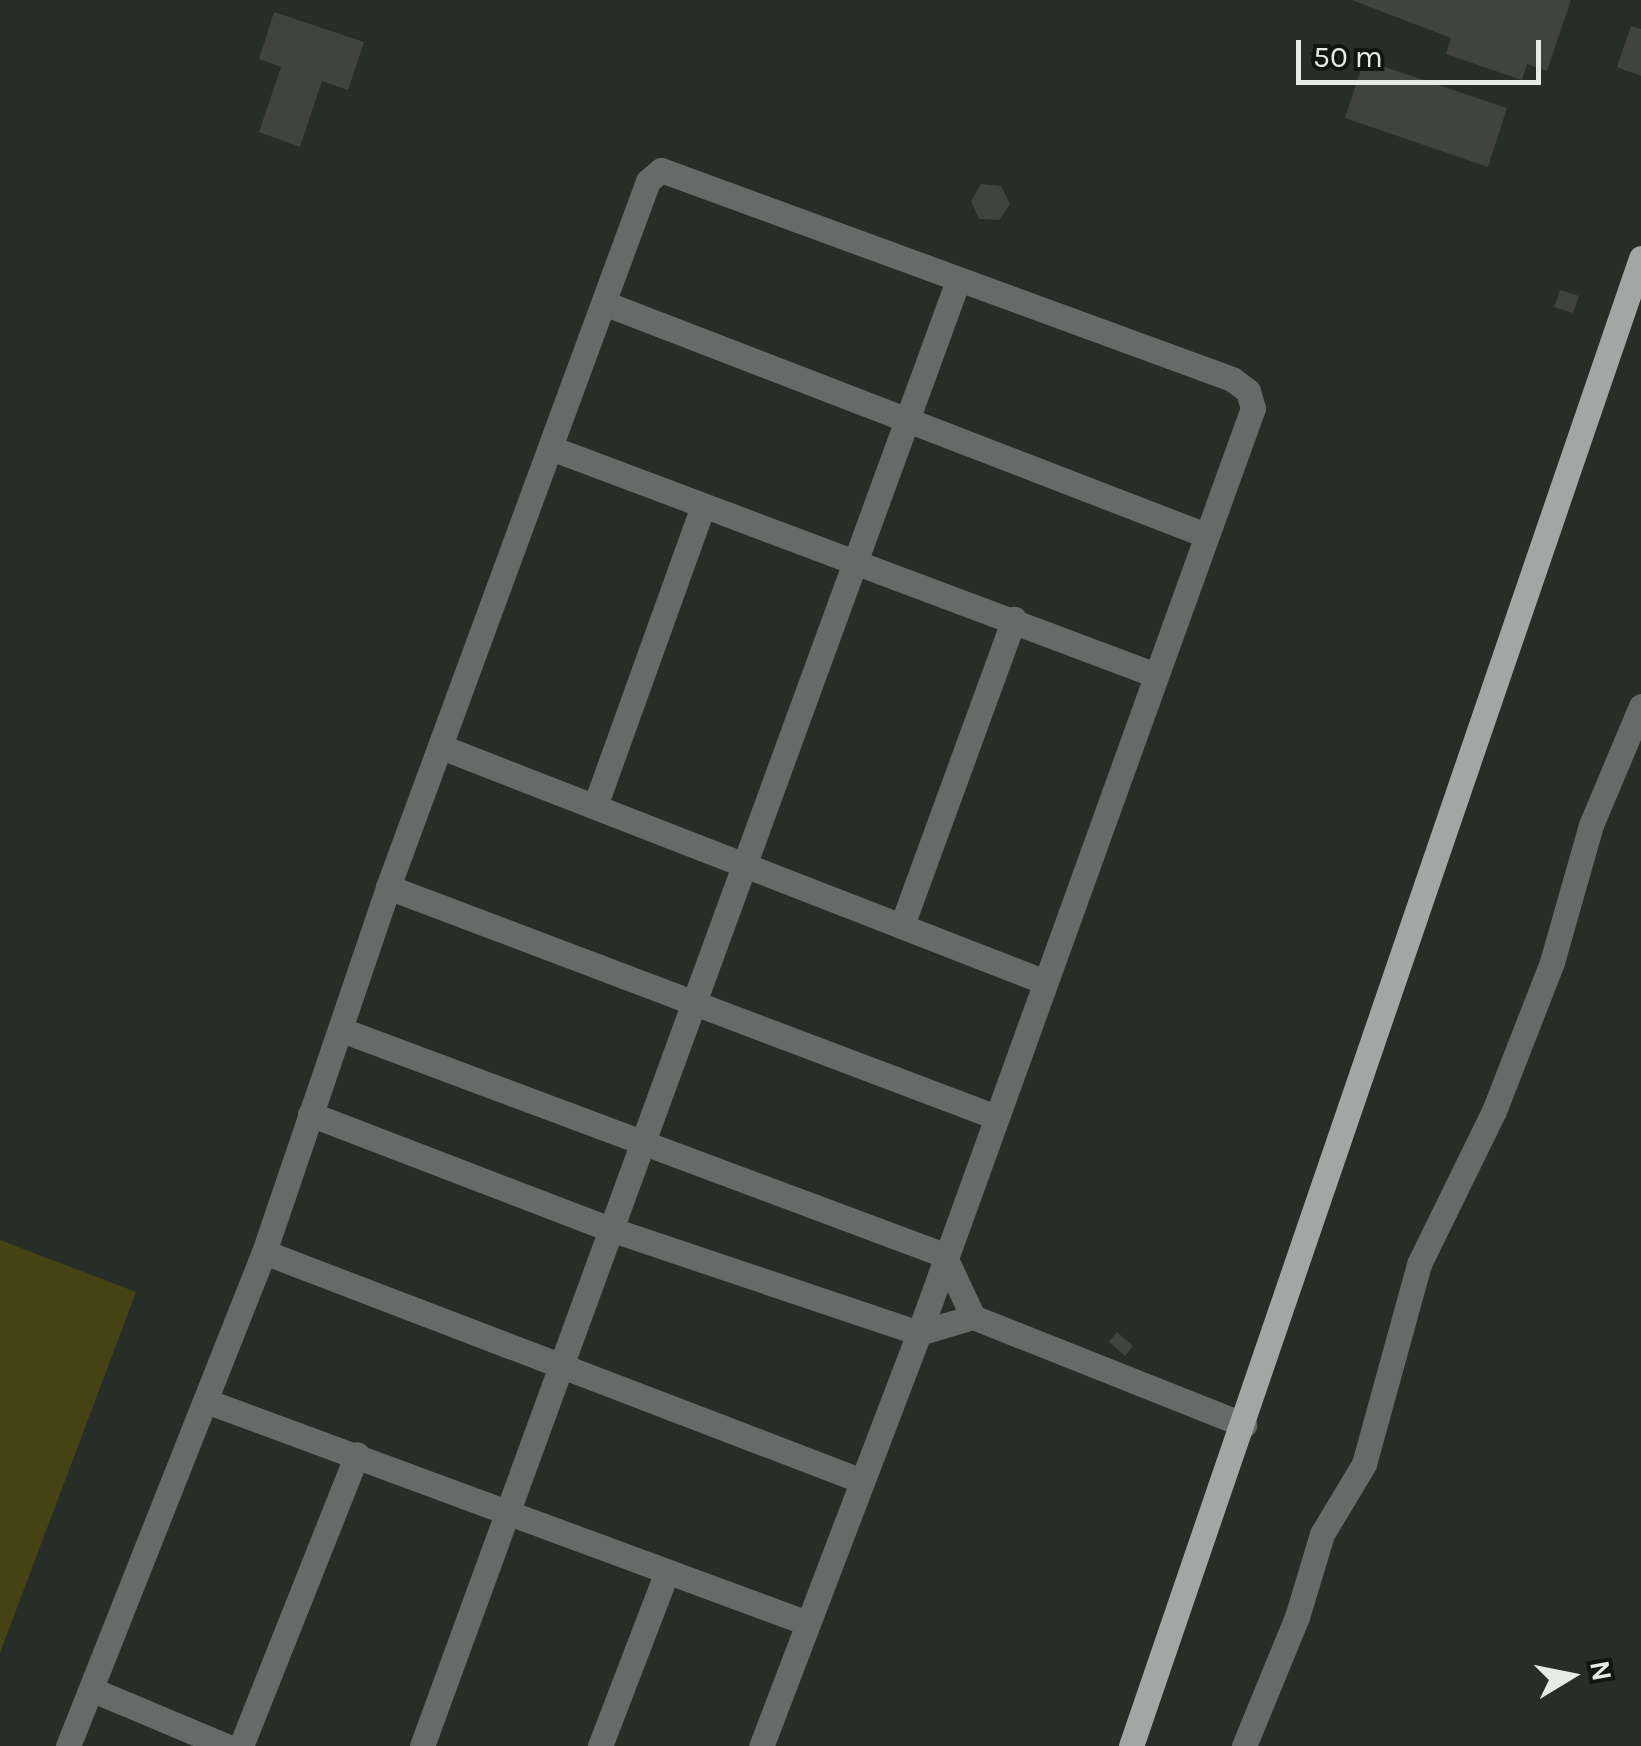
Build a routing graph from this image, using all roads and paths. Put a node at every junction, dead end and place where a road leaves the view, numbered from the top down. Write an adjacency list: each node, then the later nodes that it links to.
1 (1641, 258): 30 (main road)
2 (957, 283): 3 (lane); 4 (lane); 7 (lane)
3 (604, 303): 4 (lane); 5 (lane)
4 (908, 419): 7 (lane); 8 (lane)
5 (551, 448): 6 (lane); 12 (lane)
6 (703, 506): 8 (lane); 13 (lane)
7 (1203, 534): 10 (lane)
8 (856, 561): 9 (lane); 14 (lane)
9 (1014, 619): 10 (lane); 16 (lane)
10 (1153, 674): 17 (lane)
11 (1641, 706): 44 (lane)
12 (444, 748): 13 (lane); 15 (lane)
13 (595, 806): 14 (lane)
14 (744, 863): 16 (lane); 18 (lane)
15 (388, 888): 18 (lane); 19 (lane)
16 (902, 926): 17 (lane)
17 (1045, 982): 21 (lane)
18 (695, 1000): 21 (lane); 22 (lane)
19 (342, 1030): 20 (lane); 22 (lane)
20 (310, 1114): 23 (lane); 24 (lane)
21 (996, 1117): 25 (lane)
22 (644, 1138): 23 (lane); 25 (lane)
23 (610, 1229): 27 (lane); 28 (lane)
24 (264, 1252): 28 (lane); 29 (lane)
25 (944, 1254): 26 (lane); 27 (lane)
26 (973, 1318): 27 (lane); 30 (lane)
27 (919, 1333): 32 (lane)
28 (558, 1368): 32 (lane); 33 (lane)
29 (206, 1401): 31 (lane); 36 (lane)
30 (1244, 1425): 43 (main road)
31 (357, 1454): 33 (lane); 39 (lane)
32 (862, 1481): 35 (lane)
33 (510, 1512): 34 (lane); 40 (lane)
34 (666, 1574): 35 (lane); 41 (lane)
35 (807, 1624): 42 (lane)
36 (93, 1690): 37 (lane); 38 (lane)
37 (68, 1746)
38 (226, 1746)
39 (241, 1746)
40 (422, 1746)
41 (600, 1746)
42 (761, 1746)
43 (1130, 1746)
44 (1244, 1746)

